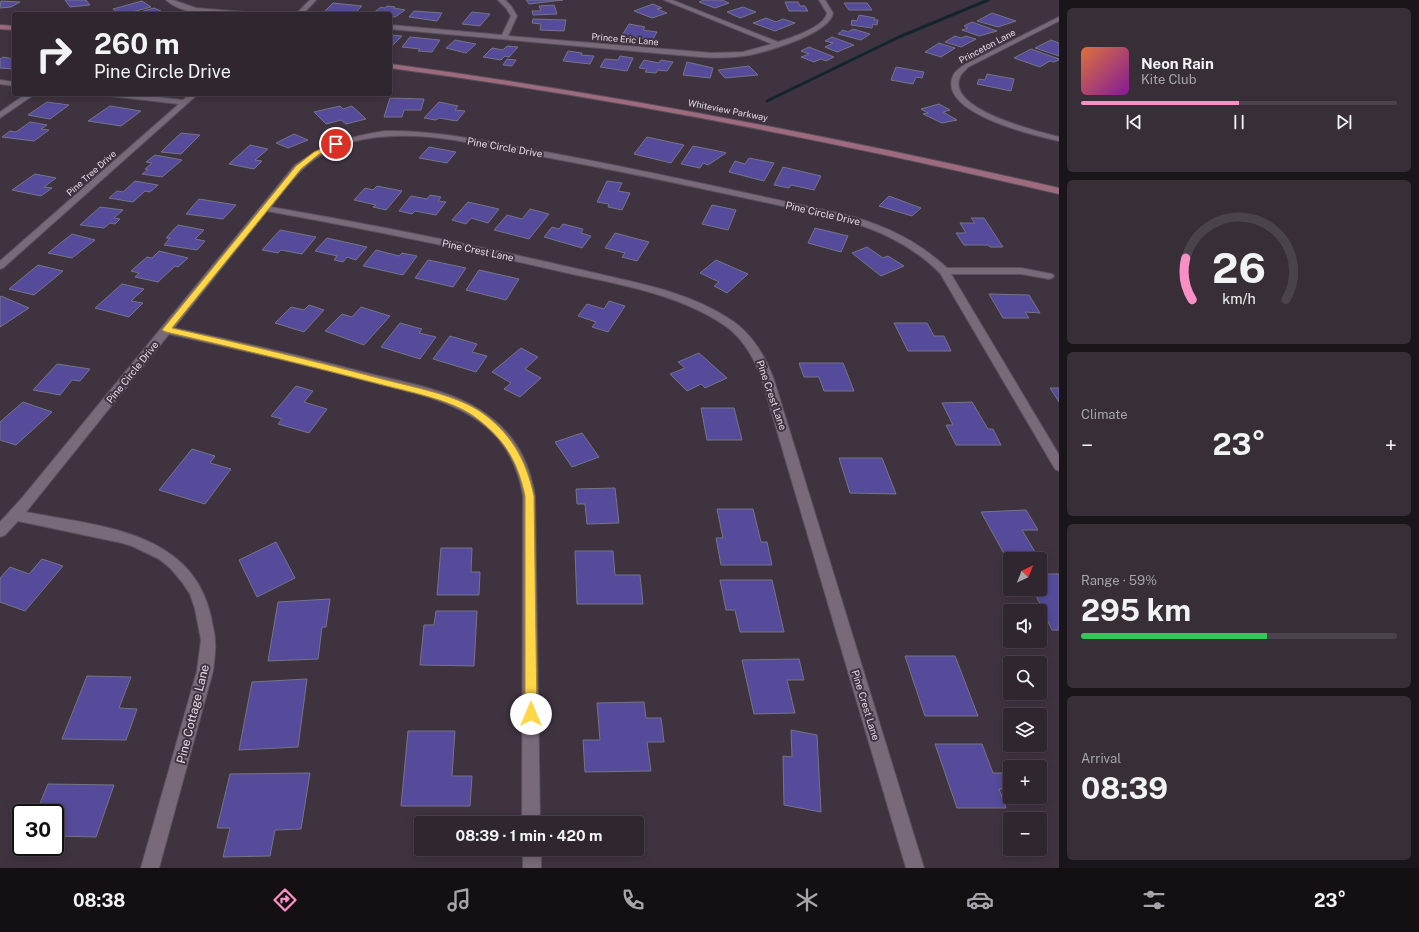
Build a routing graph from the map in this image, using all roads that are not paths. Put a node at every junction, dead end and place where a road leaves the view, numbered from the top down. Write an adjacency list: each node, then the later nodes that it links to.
1 (169, 0): 6 (street)
2 (313, 0): 7 (street)
3 (501, 0): 12 (street)
4 (667, 0): 13 (street)
5 (822, 0): 13 (street, Prince Eric Lane)
6 (225, 12)
7 (301, 12)
8 (1059, 19): 22 (street, Princeton Lane)
9 (0, 27): 11 (street)
10 (392, 27): 12 (street, Prince Eric Lane)
11 (12, 28)
12 (504, 37): 13 (street, Prince Eric Lane)
13 (777, 44)
14 (392, 66): 23 (street, Whiteview Parkway)
15 (0, 82): 16 (street)
16 (12, 84)
17 (28, 96): 21 (street)
18 (129, 96): 20 (street)
19 (192, 96): 20 (street, Pine Tree Drive)
20 (185, 102): 25 (street, Pine Tree Drive)
21 (0, 116)
22 (1059, 139)
23 (1059, 191)
24 (264, 208): 26 (street, Pine Circle Drive); 28 (street, Pine Circle Drive); 36 (street, Pine Crest Lane)
25 (0, 266)
26 (944, 271): 27 (street); 29 (street, Pine Circle Drive)
27 (1049, 276)
28 (166, 330): 30 (street, Pine Circle Drive); 32 (street)
29 (1059, 466)
30 (16, 515): 31 (street, Pine Circle Drive); 34 (street, Pine Cottage Lane)
31 (0, 531)
32 (532, 816)
33 (532, 856): 35 (street)
34 (150, 868)
35 (532, 868)
36 (914, 868)

